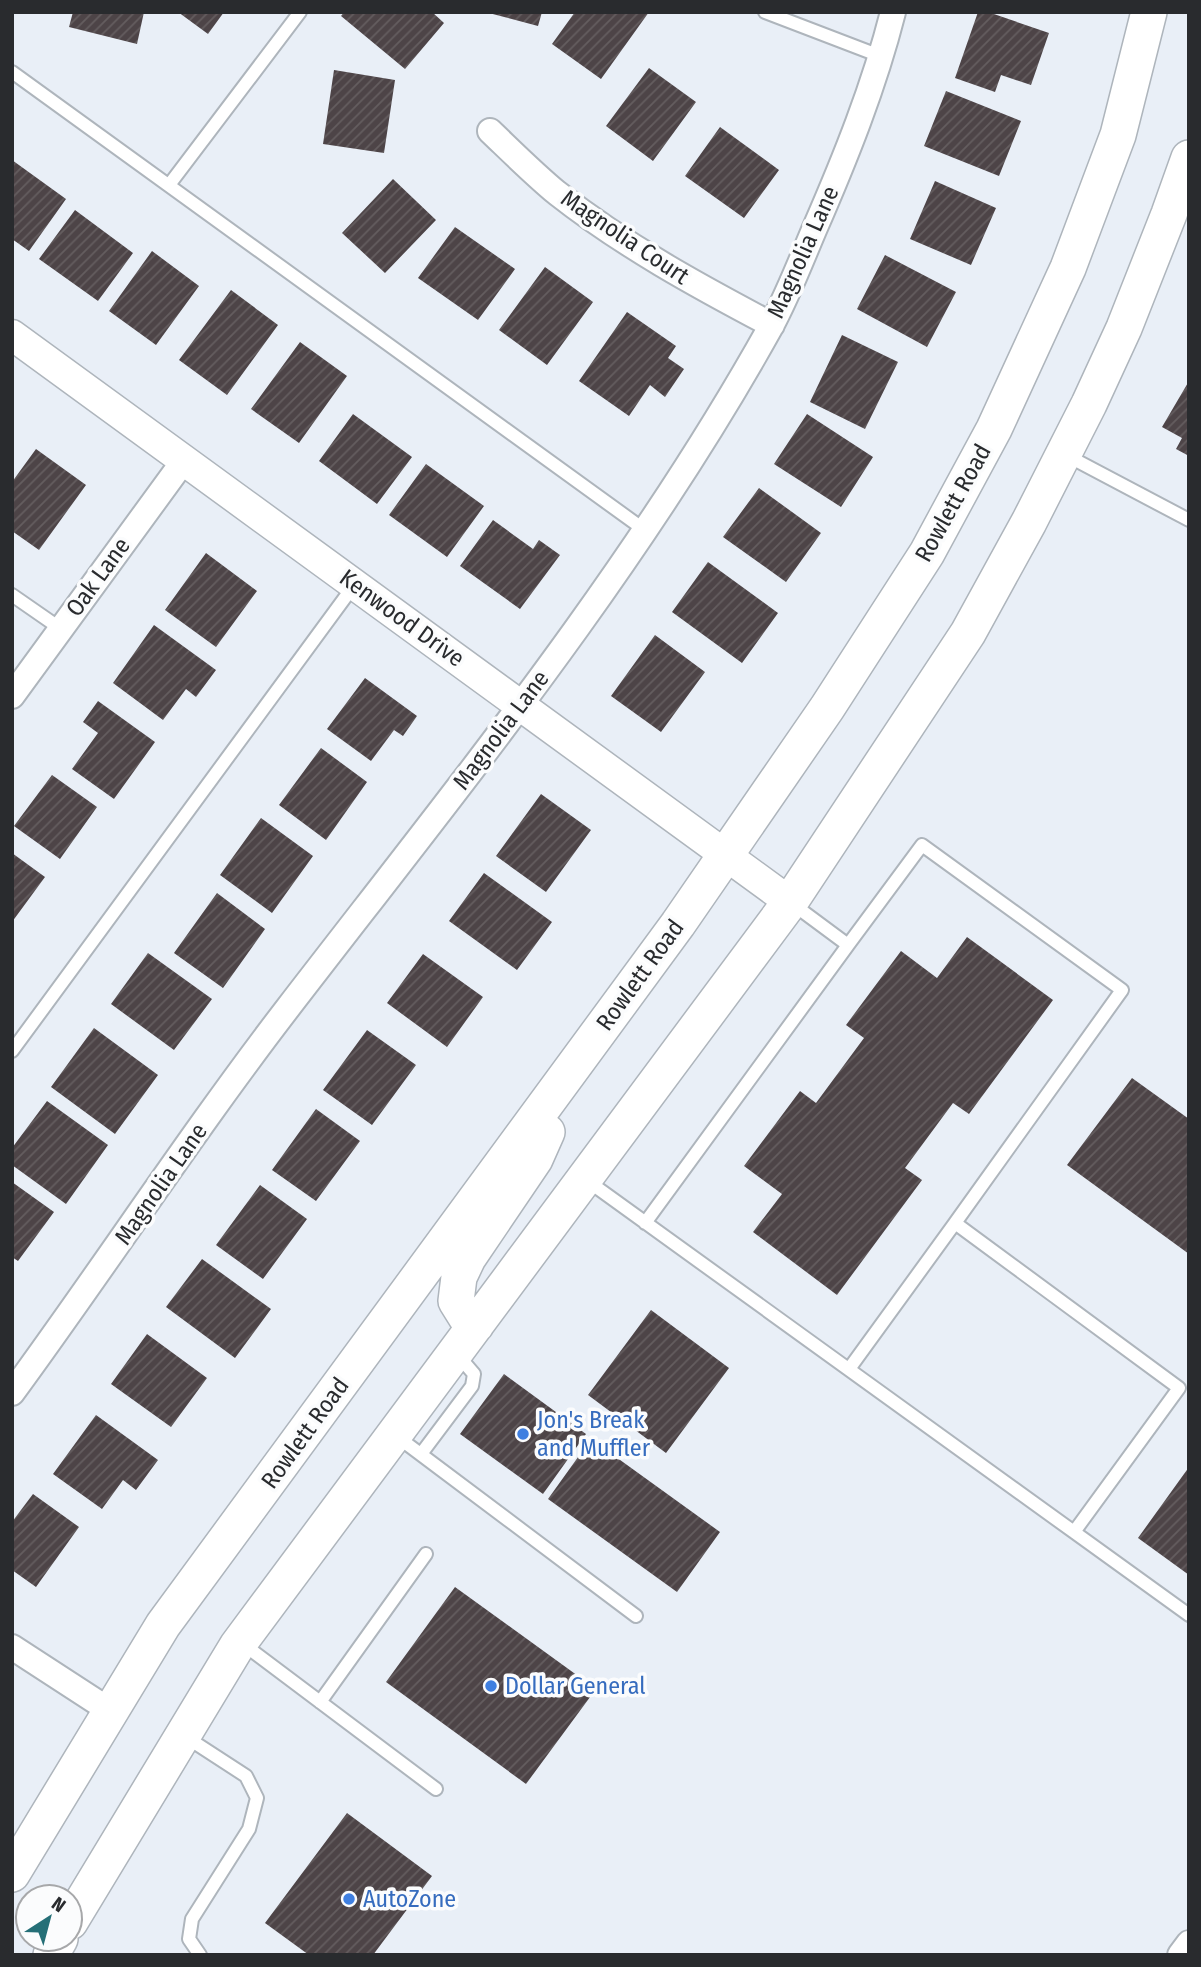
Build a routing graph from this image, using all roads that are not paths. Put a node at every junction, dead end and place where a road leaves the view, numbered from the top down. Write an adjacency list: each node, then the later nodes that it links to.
1 (300, 12): 9 (lane)
2 (765, 12): 5 (lane)
3 (894, 12): 5 (street, Magnolia Lane)
4 (1149, 12): 22 (main road, Rowlett Road)
5 (880, 56): 11 (street, Magnolia Lane)
6 (12, 72): 9 (lane)
7 (490, 131): 11 (street, Magnolia Court)
8 (1189, 158): 10 (main road)
9 (169, 185): 16 (lane)
10 (1183, 199): 13 (main road)
11 (772, 325): 16 (street, Magnolia Lane)
12 (12, 335): 14 (street, Kenwood Drive)
13 (1064, 454): 15 (lane); 23 (main road)
14 (185, 459): 17 (street, Kenwood Drive); 19 (street, Oak Lane)
15 (1189, 520)
16 (646, 531): 21 (street, Magnolia Lane)
17 (355, 584): 21 (street, Kenwood Drive); 25 (lane)
18 (12, 595): 19 (lane)
19 (61, 629): 20 (street, Oak Lane)
20 (12, 696)
21 (521, 705): 22 (street, Kenwood Drive); 32 (street, Magnolia Lane)
22 (726, 855): 23 (street, Kenwood Drive); 26 (main road, Rowlett Road)
23 (790, 902): 24 (lane); 27 (main road)
24 (848, 944): 28 (lane); 29 (lane)
25 (12, 1051)
26 (558, 1087): 30 (main road); 41 (main road, Rowlett Road)
27 (585, 1179): 28 (lane); 30 (main road)
28 (645, 1223): 31 (lane)
29 (955, 1223): 31 (lane); 34 (lane)
30 (476, 1325): 33 (main road)
31 (849, 1369): 34 (lane)
32 (12, 1393)
33 (408, 1444): 37 (lane); 38 (main road)
34 (1074, 1532): 36 (lane)
35 (426, 1554): 40 (lane)
36 (1189, 1615)
37 (636, 1616)
38 (240, 1642): 40 (lane); 42 (main road)
39 (12, 1647): 41 (street)
40 (320, 1702): 43 (lane)
41 (112, 1712): 44 (main road, Rowlett Road)
42 (183, 1735): 45 (main road); 47 (lane)
43 (436, 1788)
44 (13, 1873)
45 (84, 1900)
46 (1189, 1943): 48 (street)
47 (200, 1955)
48 (1180, 1955)

